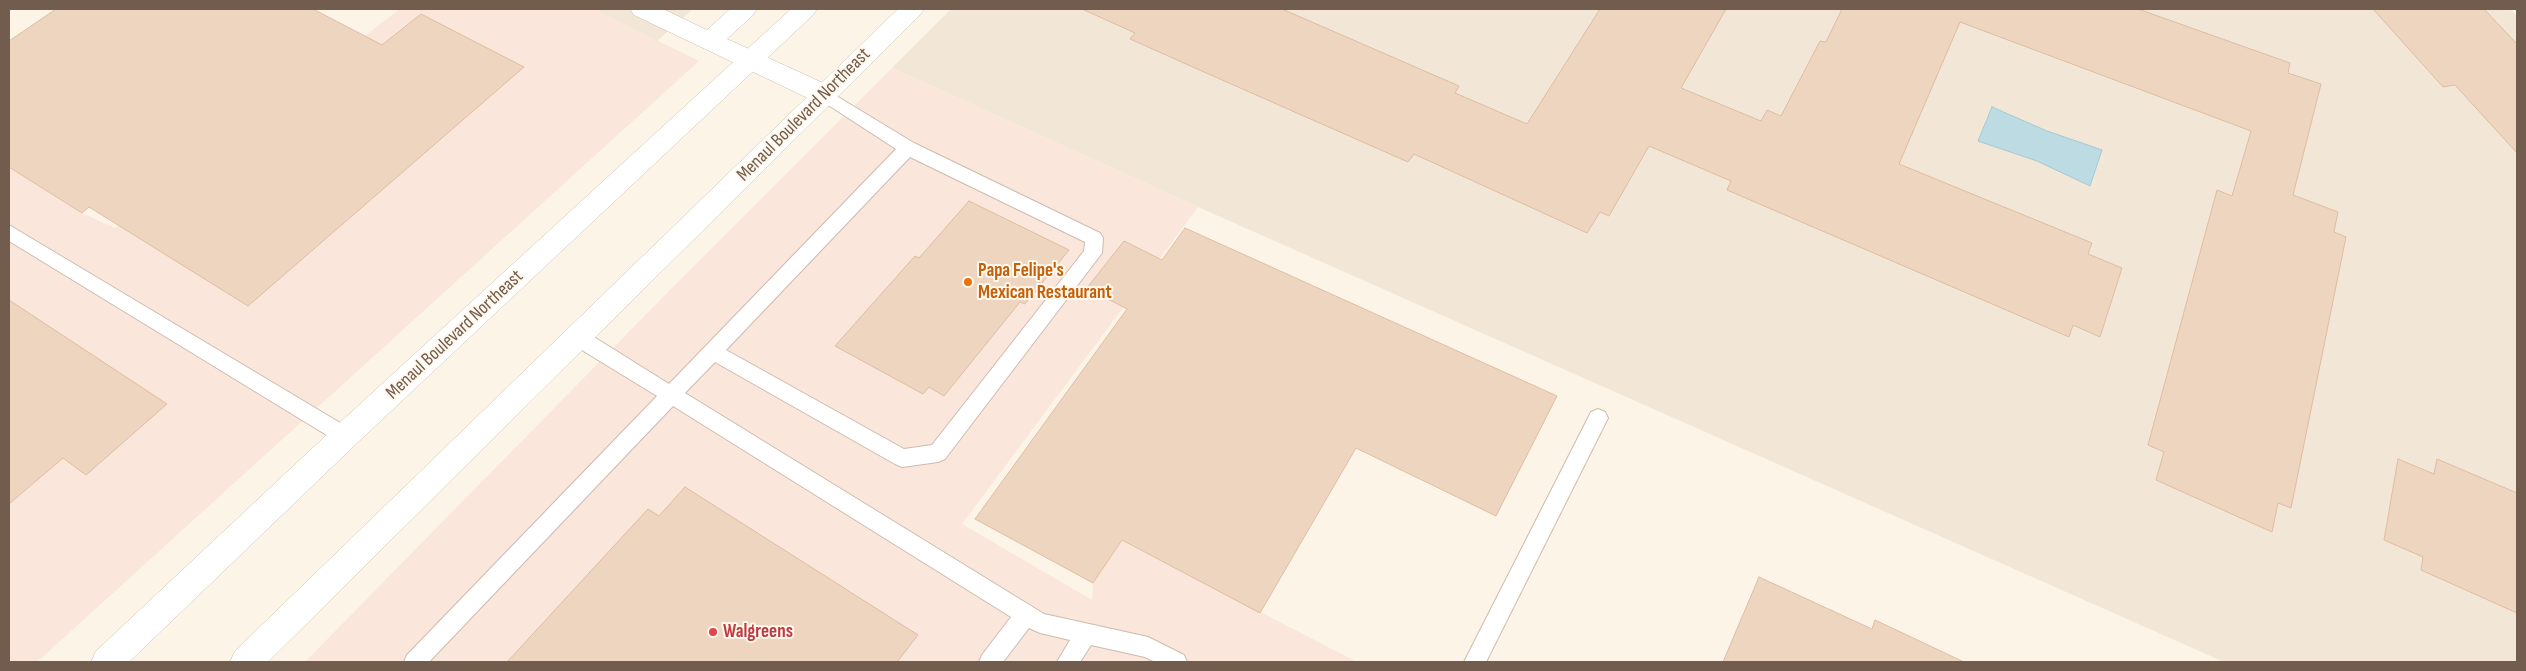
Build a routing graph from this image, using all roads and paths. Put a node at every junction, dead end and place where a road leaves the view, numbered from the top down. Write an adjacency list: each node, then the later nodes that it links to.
1 (642, 9): 5 (main road)
2 (745, 9): 5 (main road)
3 (805, 9): 6 (main road, Menaul Boulevard Northeast)
4 (912, 9): 7 (main road, Menaul Boulevard Northeast)
5 (709, 42): 6 (main road)
6 (750, 60): 7 (main road); 14 (main road, Menaul Boulevard Northeast)
7 (826, 95): 8 (lane); 10 (main road, Menaul Boulevard Northeast)
8 (908, 148): 11 (lane); 11 (lane)
9 (9, 232): 14 (lane)
10 (579, 338): 12 (lane); 18 (main road, Menaul Boulevard Northeast)
11 (713, 352): 12 (lane)
12 (672, 395): 15 (lane); 19 (lane)
13 (1598, 418): 23 (lane)
14 (346, 436): 17 (main road, Menaul Boulevard Northeast)
15 (1026, 615): 16 (lane); 20 (lane)
16 (1086, 634): 21 (lane); 22 (lane)
17 (107, 662)
18 (246, 662)
19 (415, 662)
20 (990, 662)
21 (1068, 662)
22 (1176, 662)
23 (1475, 662)

